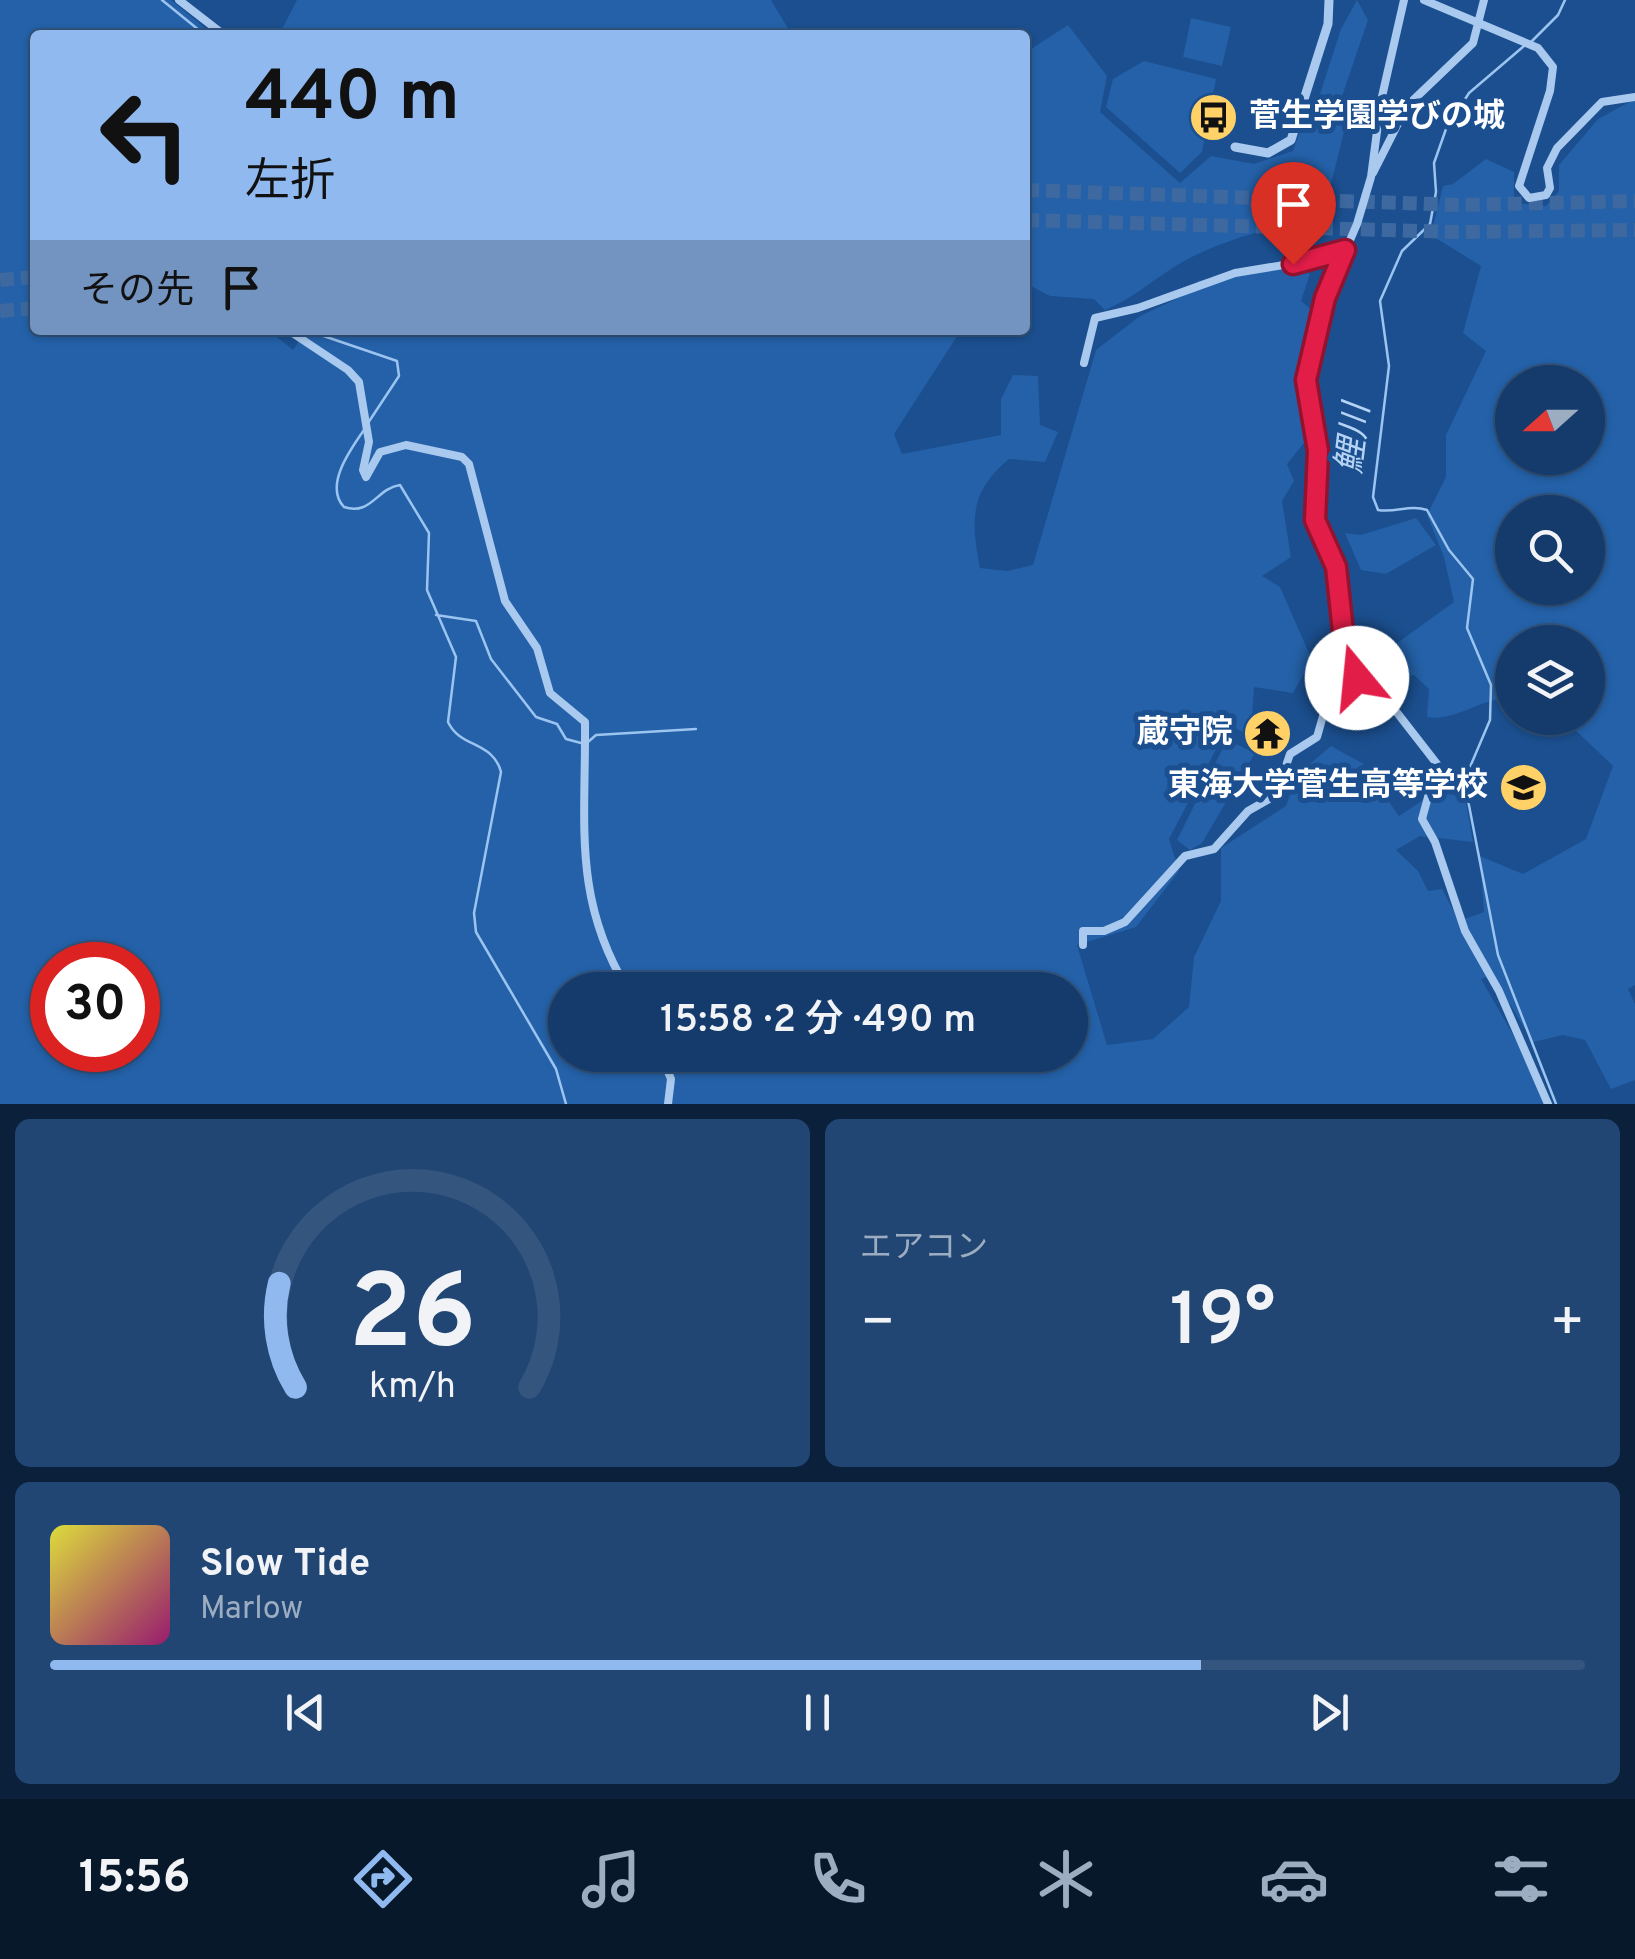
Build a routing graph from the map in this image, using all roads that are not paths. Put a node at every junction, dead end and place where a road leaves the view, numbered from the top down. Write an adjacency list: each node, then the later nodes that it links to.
1 (179, 0): 7 (street)
2 (1329, 0): 11 (street)
3 (1404, 0): 9 (street)
4 (1424, 0): 6 (street)
5 (1484, 0): 6 (street)
6 (1480, 24): 8 (street); 10 (street)
7 (218, 30)
8 (1635, 97)
9 (1378, 119): 10 (street); 12 (street)
10 (1398, 124): 12 (street)
11 (1235, 147)
12 (1370, 177): 13 (street)
13 (1345, 250): 15 (street); 16 (street)
14 (295, 335): 18 (street)
15 (1084, 363)
16 (1358, 671): 17 (street); 21 (street)
17 (1082, 944)
18 (618, 972)
19 (668, 1072): 20 (street)
20 (668, 1104)
21 (1548, 1104)

